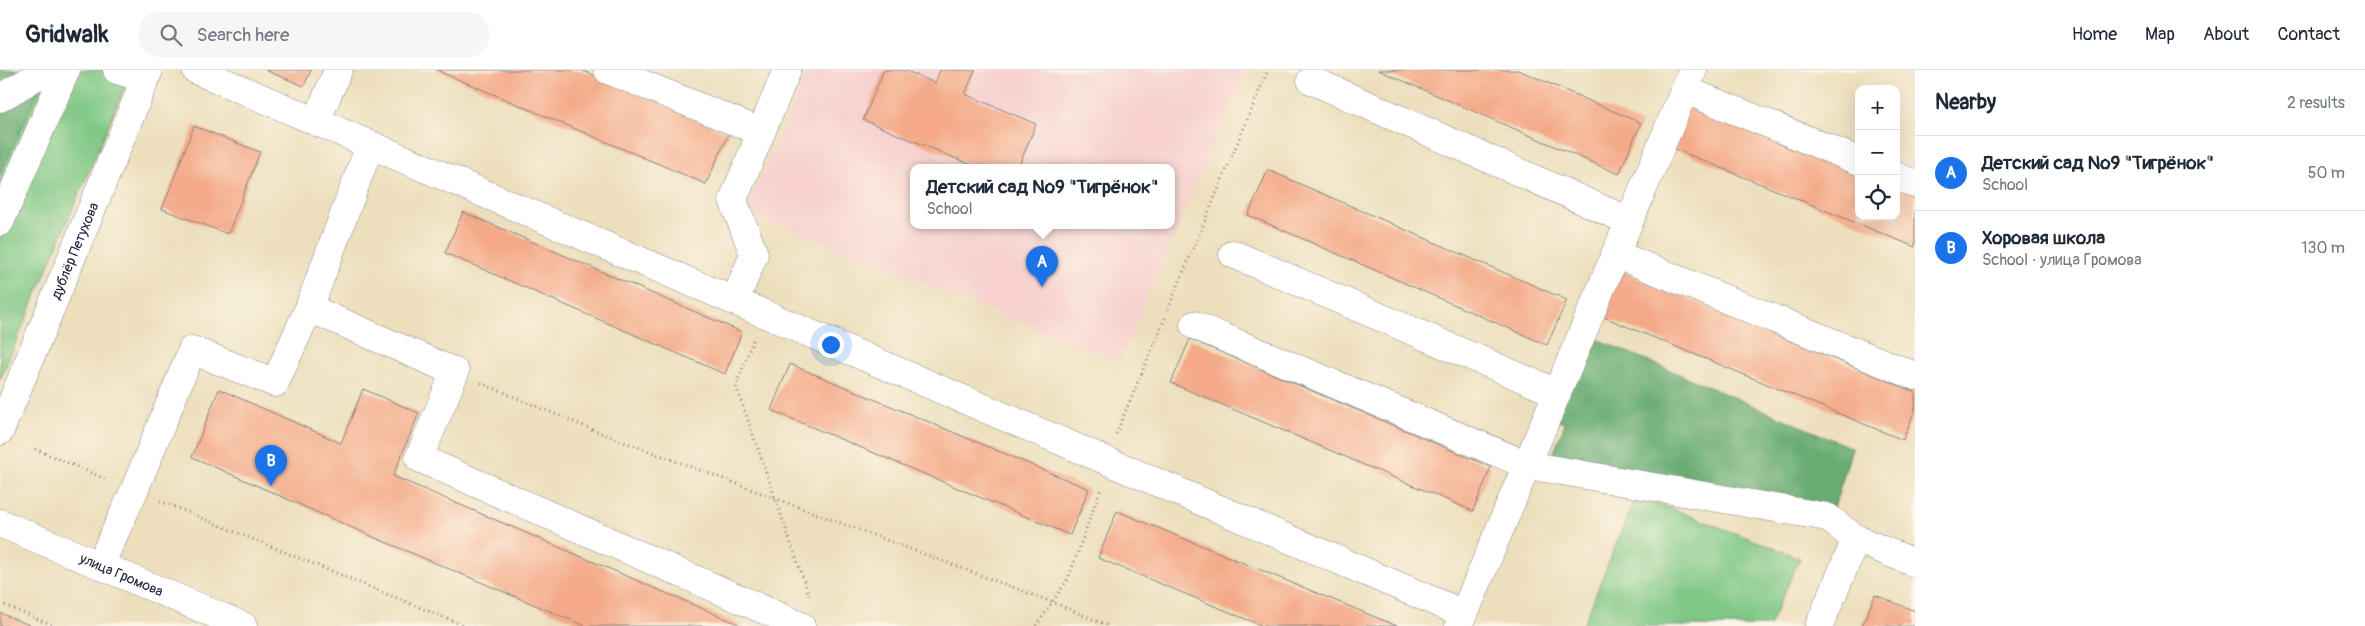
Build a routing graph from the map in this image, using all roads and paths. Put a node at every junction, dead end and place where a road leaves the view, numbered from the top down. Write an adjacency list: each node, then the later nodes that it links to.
1 (47, 70): 12 (street)
2 (66, 70): 20 (street)
3 (118, 70): 9 (street)
4 (196, 70): 13 (street)
5 (338, 70): 13 (street)
6 (608, 70): 14 (street)
7 (787, 70): 14 (street)
8 (1268, 70): 32 (path)
9 (147, 75): 30 (street, дублёр Петухова)
10 (1311, 80): 19 (street)
11 (1689, 80): 16 (street); 19 (street)
12 (0, 98)
13 (316, 122): 15 (street)
14 (761, 132): 23 (street)
15 (370, 145): 23 (street); 24 (street)
16 (1855, 159)
17 (1900, 178): 18 (street)
18 (1915, 184)
19 (1630, 221): 22 (street)
20 (0, 222)
21 (1233, 254): 29 (street)
22 (1615, 254): 28 (street); 29 (street)
23 (735, 301): 25 (street)
24 (309, 308): 27 (street); 34 (street)
25 (764, 314): 32 (street); 35 (path)
26 (1194, 325): 33 (street)
27 (455, 372): 35 (path); 47 (street)
28 (1915, 376)
29 (1557, 393): 33 (street)
30 (0, 431)
31 (35, 449): 34 (path)
32 (1105, 460): 41 (path); 43 (street)
33 (1526, 465): 37 (street); 43 (street)
34 (134, 491): 39 (street); 46 (path)
35 (775, 498): 40 (path); 41 (path)
36 (0, 523): 39 (street, улица Громова)
37 (1856, 539): 38 (street); 50 (street)
38 (1912, 554)
39 (100, 565): 45 (street, улица Громова)
40 (810, 599)
41 (1052, 602): 48 (path); 49 (path)
42 (0, 603): 44 (path)
43 (1461, 620)
44 (54, 626)
45 (243, 626)
46 (465, 626)
47 (800, 626)
48 (1036, 626)
49 (1109, 626)
50 (1819, 626)

